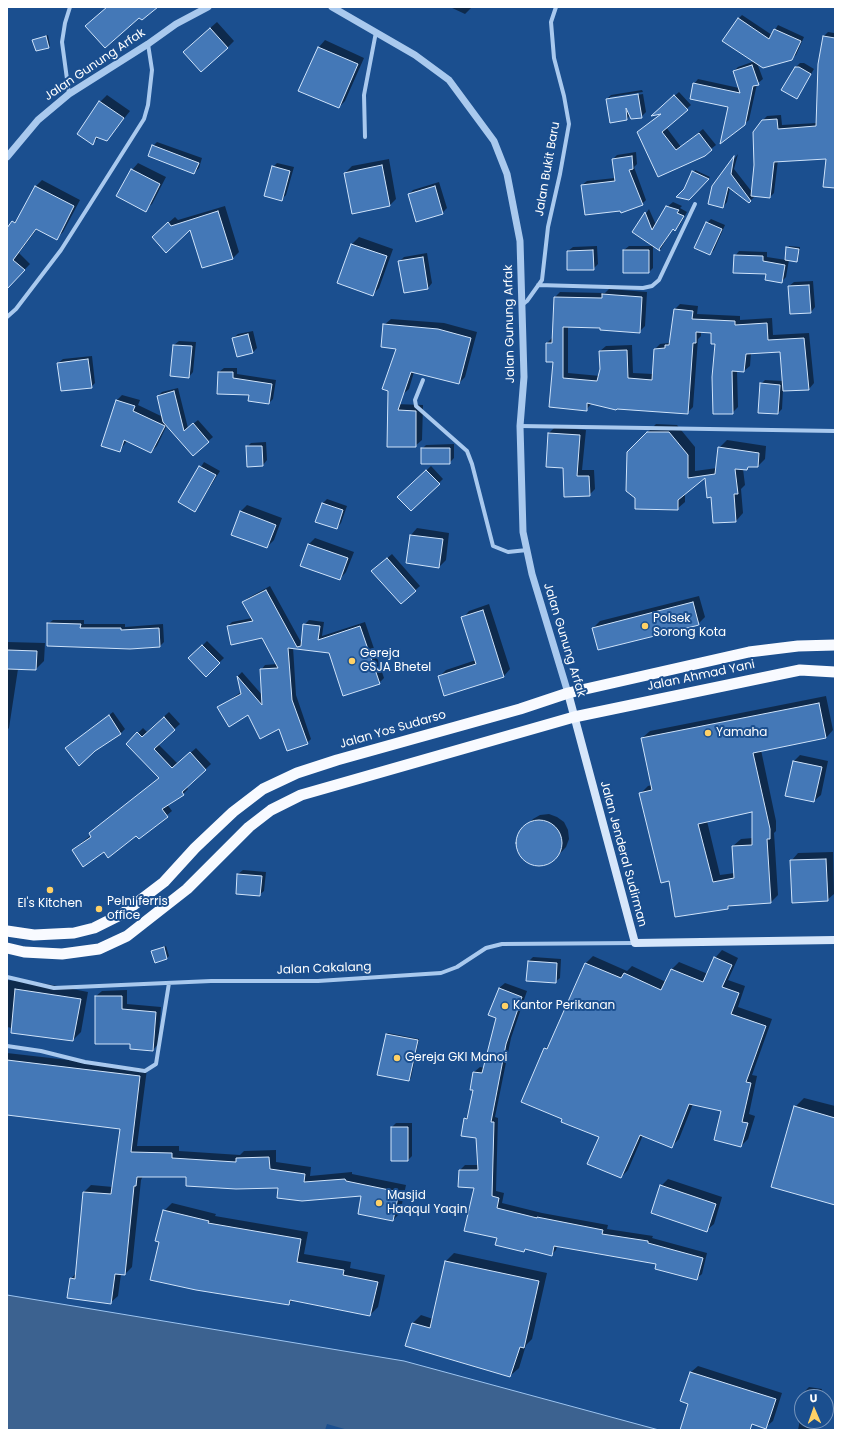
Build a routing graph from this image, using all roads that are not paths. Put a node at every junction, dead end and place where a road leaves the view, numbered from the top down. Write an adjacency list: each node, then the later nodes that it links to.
1 (70, 7): 7 (street)
2 (208, 7): 6 (street, Jalan Gunung Arfak)
3 (332, 7): 5 (street, Jalan Gunung Arfak)
4 (556, 7): 11 (street, Jalan Bukit Baru)
5 (376, 31): 8 (street); 12 (street, Jalan Gunung Arfak)
6 (148, 44): 7 (street, Jalan Gunung Arfak); 13 (street)
7 (69, 94): 9 (street, Jalan Gunung Arfak)
8 (365, 137)
9 (7, 157)
10 (695, 204): 11 (street)
11 (538, 285): 12 (street, Jalan Bukit Baru)
12 (522, 305): 15 (street, Jalan Gunung Arfak)
13 (7, 317)
14 (423, 380): 17 (street)
15 (520, 426): 16 (street); 17 (street, Jalan Gunung Arfak)
16 (835, 431)
17 (527, 550): 20 (street, Jalan Gunung Arfak)
18 (835, 645): 20 (highway, Jalan Yos Sudarso)
19 (835, 672): 21 (highway, Jalan Ahmad Yani)
20 (568, 693): 21 (main road, Jalan Gunung Arfak); 22 (highway, Jalan Yos Sudarso)
21 (574, 716): 24 (main road, Jalan Jenderal Sudirman); 25 (highway)
22 (7, 931)
23 (835, 940): 24 (main road, Jalan Jenderal Sudirman)
24 (635, 943): 27 (street, Jalan Cakalang)
25 (7, 948)
26 (7, 977): 27 (street, Jalan Cakalang)
27 (169, 983): 28 (street)
28 (7, 1046)

